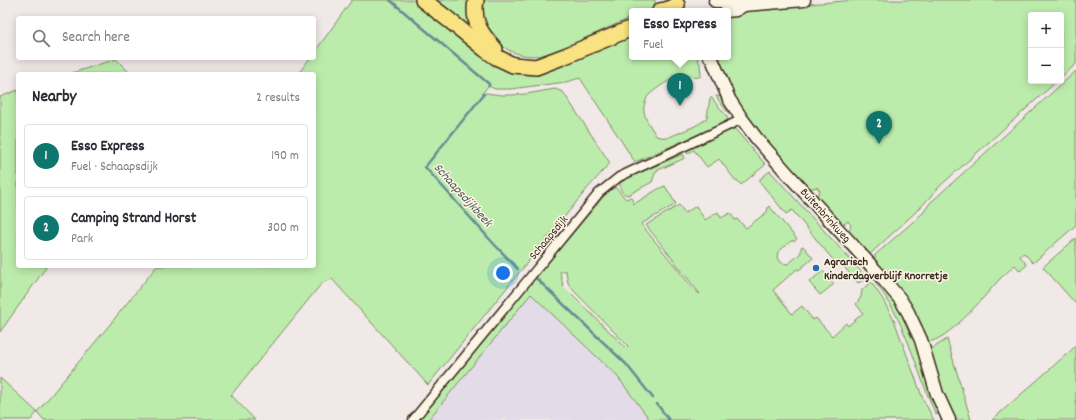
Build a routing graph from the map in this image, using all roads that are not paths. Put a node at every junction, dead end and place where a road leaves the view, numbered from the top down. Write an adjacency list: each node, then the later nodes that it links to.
1 (423, 0): 8 (highway)
2 (476, 0): 7 (highway)
3 (804, 0): 5 (main road)
4 (715, 4): 5 (main road)
5 (744, 5): 6 (main road)
6 (731, 10)
7 (629, 21)
8 (629, 29)
9 (713, 60): 10 (main road, Buitenbrinkweg)
10 (742, 119): 11 (street, Schaapsdijk); 12 (main road, Buitenbrinkweg)
11 (413, 420)
12 (949, 420)

